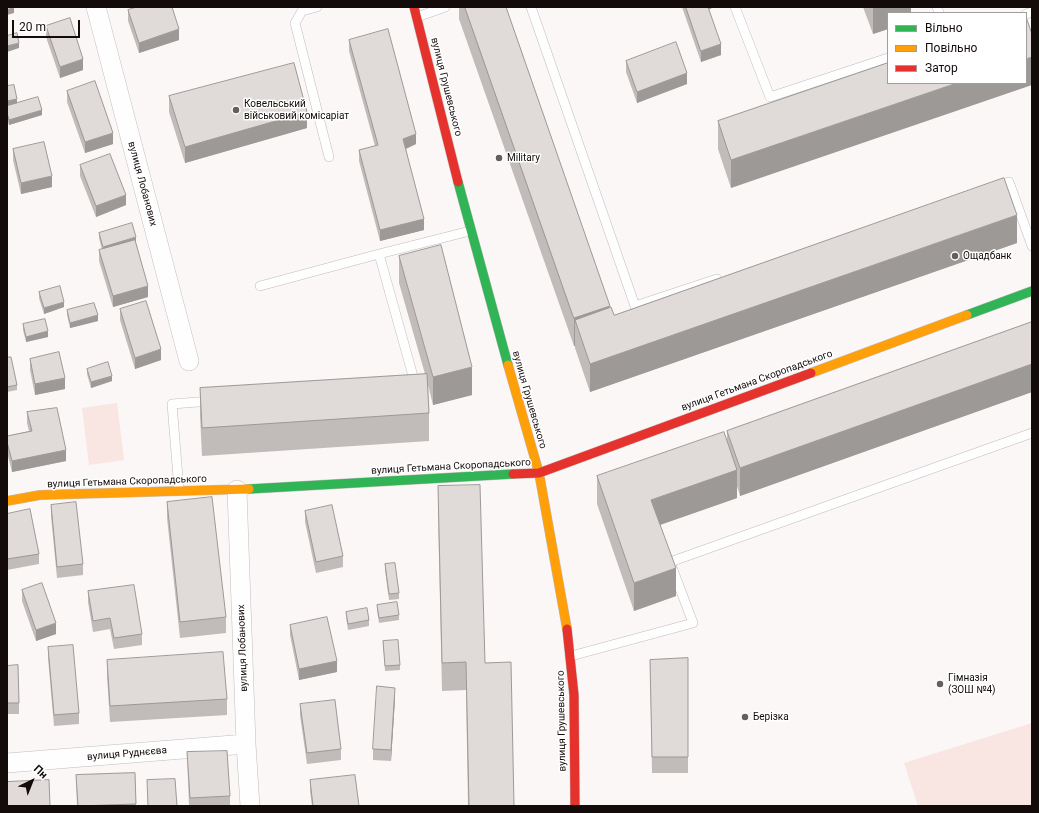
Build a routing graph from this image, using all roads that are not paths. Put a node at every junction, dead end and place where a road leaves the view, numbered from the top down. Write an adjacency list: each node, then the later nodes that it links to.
1 (96, 7): 17 (street, вулиця Лобанових)
2 (317, 7): 9 (lane)
3 (414, 7): 7 (street, вулиця Грушевського)
4 (446, 7): 7 (lane)
5 (532, 7): 14 (lane)
6 (735, 7): 8 (lane)
7 (417, 17): 11 (street, вулиця Грушевського)
8 (887, 58)
9 (329, 157)
10 (987, 189): 12 (lane)
11 (470, 231): 13 (lane); 21 (street, вулиця Грушевського)
12 (1032, 246)
13 (379, 254): 15 (lane); 18 (lane)
14 (725, 276)
15 (260, 286)
16 (1032, 291): 21 (street, вулиця Гетьмана Скоропадського)
17 (189, 361)
18 (408, 389)
19 (223, 400): 22 (lane)
20 (1032, 433): 25 (lane)
21 (539, 473): 23 (street, вулиця Гетьмана Скоропадського); 25 (street, вулиця Грушевського)
22 (179, 490): 23 (street, вулиця Гетьмана Скоропадського); 24 (street, вулиця Гетьмана Скоропадського)
23 (237, 490): 26 (street, вулиця Лобанових)
24 (7, 501)
25 (571, 656): 29 (street, вулиця Грушевського)
26 (246, 744): 27 (street, вулиця Руднєєва); 28 (street, вулиця Лобанових)
27 (7, 763)
28 (250, 806)
29 (575, 806)

